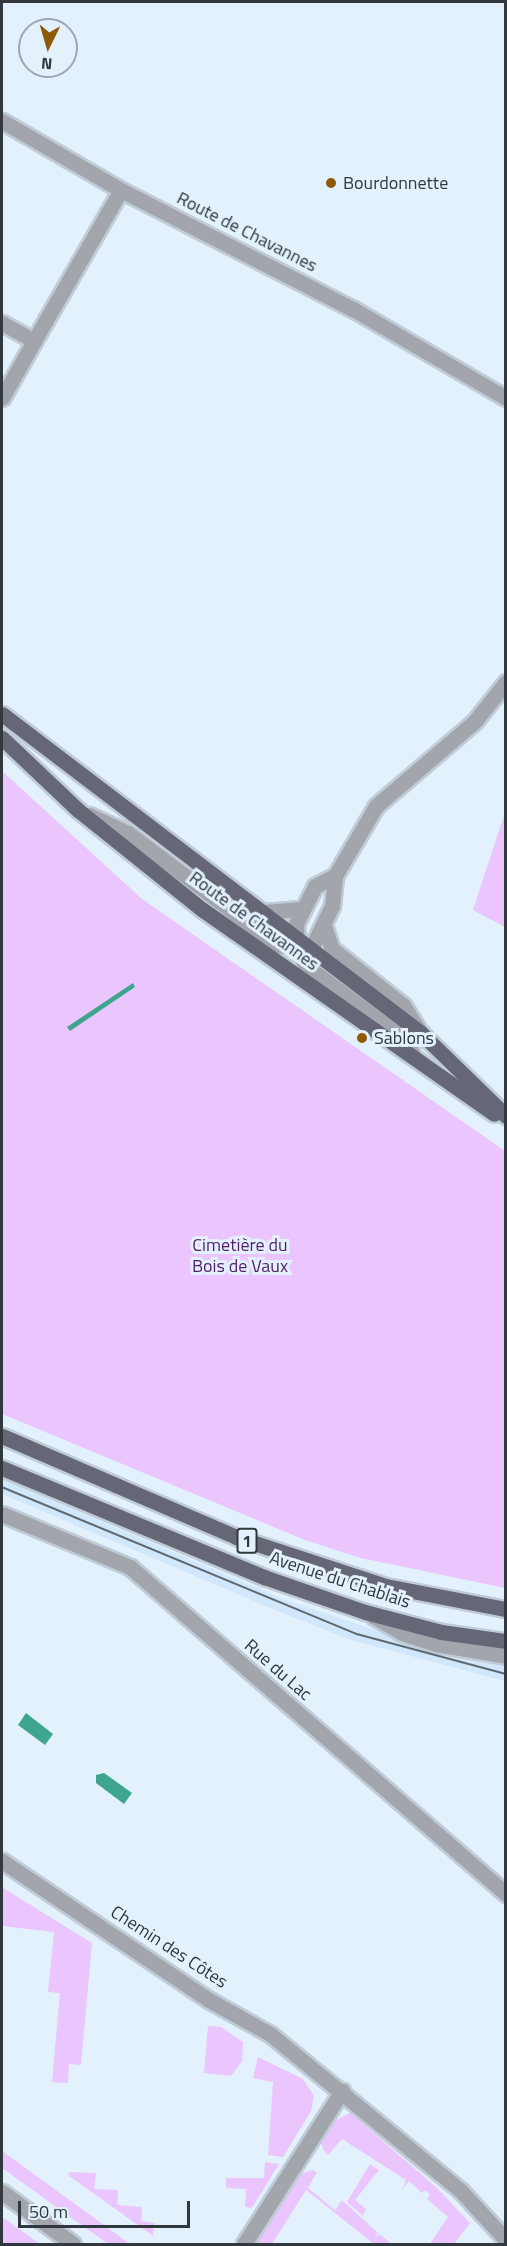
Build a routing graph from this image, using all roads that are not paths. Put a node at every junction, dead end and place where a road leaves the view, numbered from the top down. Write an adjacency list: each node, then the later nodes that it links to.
1 (2, 121): 2 (street, Route de Chavannes)
2 (121, 190): 4 (street); 6 (street, Route de Chavannes)
3 (2, 323): 4 (street)
4 (34, 341): 5 (street)
5 (2, 398)
6 (506, 398)
7 (506, 682): 11 (street, Route de Chavannes)
8 (2, 714): 13 (main road, Route de Chavannes)
9 (2, 738): 10 (main road, Route de Chavannes)
10 (78, 810): 15 (street, Route de Chavannes); 17 (main road, Route de Chavannes)
11 (334, 876): 12 (street, Route de Chavannes); 14 (street, Route de Chavannes)
12 (300, 909): 13 (street); 15 (street, Route de Chavannes)
13 (264, 912): 15 (main road, Route de Chavannes)
14 (324, 926): 15 (street, Route de Chavannes); 16 (street)
15 (301, 944): 16 (main road, Route de Chavannes); 17 (street, Route de Chavannes)
16 (421, 1033): 18 (main road, Route de Chavannes)
17 (413, 1056): 19 (main road, Route de Chavannes)
18 (506, 1116)
19 (506, 1121)
20 (2, 1436): 23 (main road, Avenue du Chablais / 1)
21 (2, 1468): 24 (main road, Avenue du Chablais / 1)
22 (2, 1514): 28 (street, Rue du Lac)
23 (506, 1609)
24 (365, 1611): 25 (main road, Avenue du Chablais / 1); 26 (street)
25 (506, 1641)
26 (506, 1656)
27 (2, 1861): 29 (street, Chemin des Côtes)
28 (506, 1894)
29 (342, 2091): 31 (street, Chemin des Côtes); 33 (street)
30 (2, 2192): 32 (street)
31 (506, 2240)
32 (73, 2244)
33 (244, 2244)

